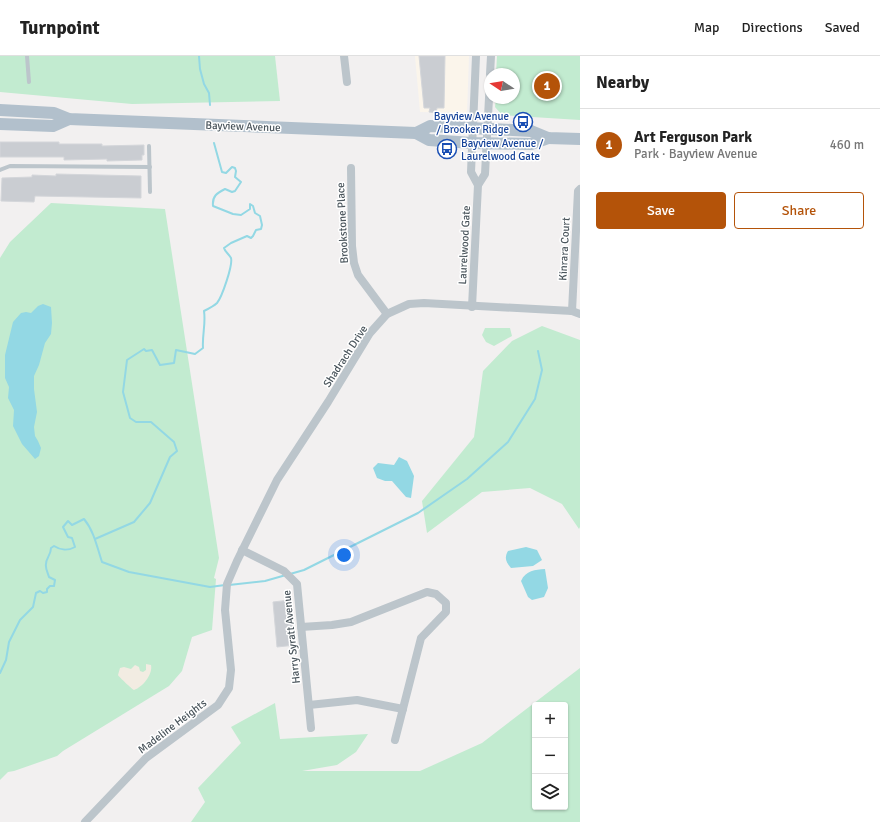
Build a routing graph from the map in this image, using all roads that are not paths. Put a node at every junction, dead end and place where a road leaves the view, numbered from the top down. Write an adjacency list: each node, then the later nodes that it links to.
1 (27, 56): 6 (lane)
2 (344, 56): 7 (street)
3 (476, 56): 12 (street, Laurelwood Gate)
4 (491, 56): 5 (street)
5 (490, 68)
6 (29, 82)
7 (347, 82)
8 (488, 104): 13 (street, Laurelwood Gate)
9 (0, 110): 10 (main road, Bayview Avenue)
10 (69, 119): 11 (main road, Bayview Avenue); 14 (main road, Bayview Avenue)
11 (0, 124)
12 (473, 128): 13 (main road, Bayview Avenue); 14 (main road, Bayview Avenue); 17 (street, Laurelwood Gate)
13 (487, 129): 15 (main road, Bayview Avenue); 18 (street, Laurelwood Gate)
14 (416, 133): 17 (main road, Bayview Avenue)
15 (548, 138): 16 (main road, Bayview Avenue); 18 (main road, Bayview Avenue)
16 (580, 139)
17 (472, 143): 18 (main road, Bayview Avenue); 23 (street, Laurelwood Gate)
18 (486, 143): 23 (street, Laurelwood Gate)
19 (149, 146): 20 (lane)
20 (150, 167): 22 (lane); 25 (lane)
21 (351, 168): 28 (street, Brookstone Place)
22 (0, 170)
23 (478, 185): 26 (street, Laurelwood Gate)
24 (580, 189): 27 (street, Kinrara Court)
25 (150, 192)
26 (472, 307): 27 (street, Shadrach Drive); 28 (street, Shadrach Drive)
27 (576, 313)
28 (387, 314): 29 (street, Shadrach Drive)
29 (259, 516): 30 (street, Madeline Heights)
30 (242, 550): 31 (street, Harry Syratt Avenue); 36 (street, Madeline Heights)
31 (301, 627): 32 (street, Harry Syratt Avenue); 33 (street)
32 (309, 705): 33 (street); 34 (street, Harry Syratt Avenue)
33 (403, 709): 35 (street)
34 (311, 728)
35 (395, 740)
36 (85, 822)

